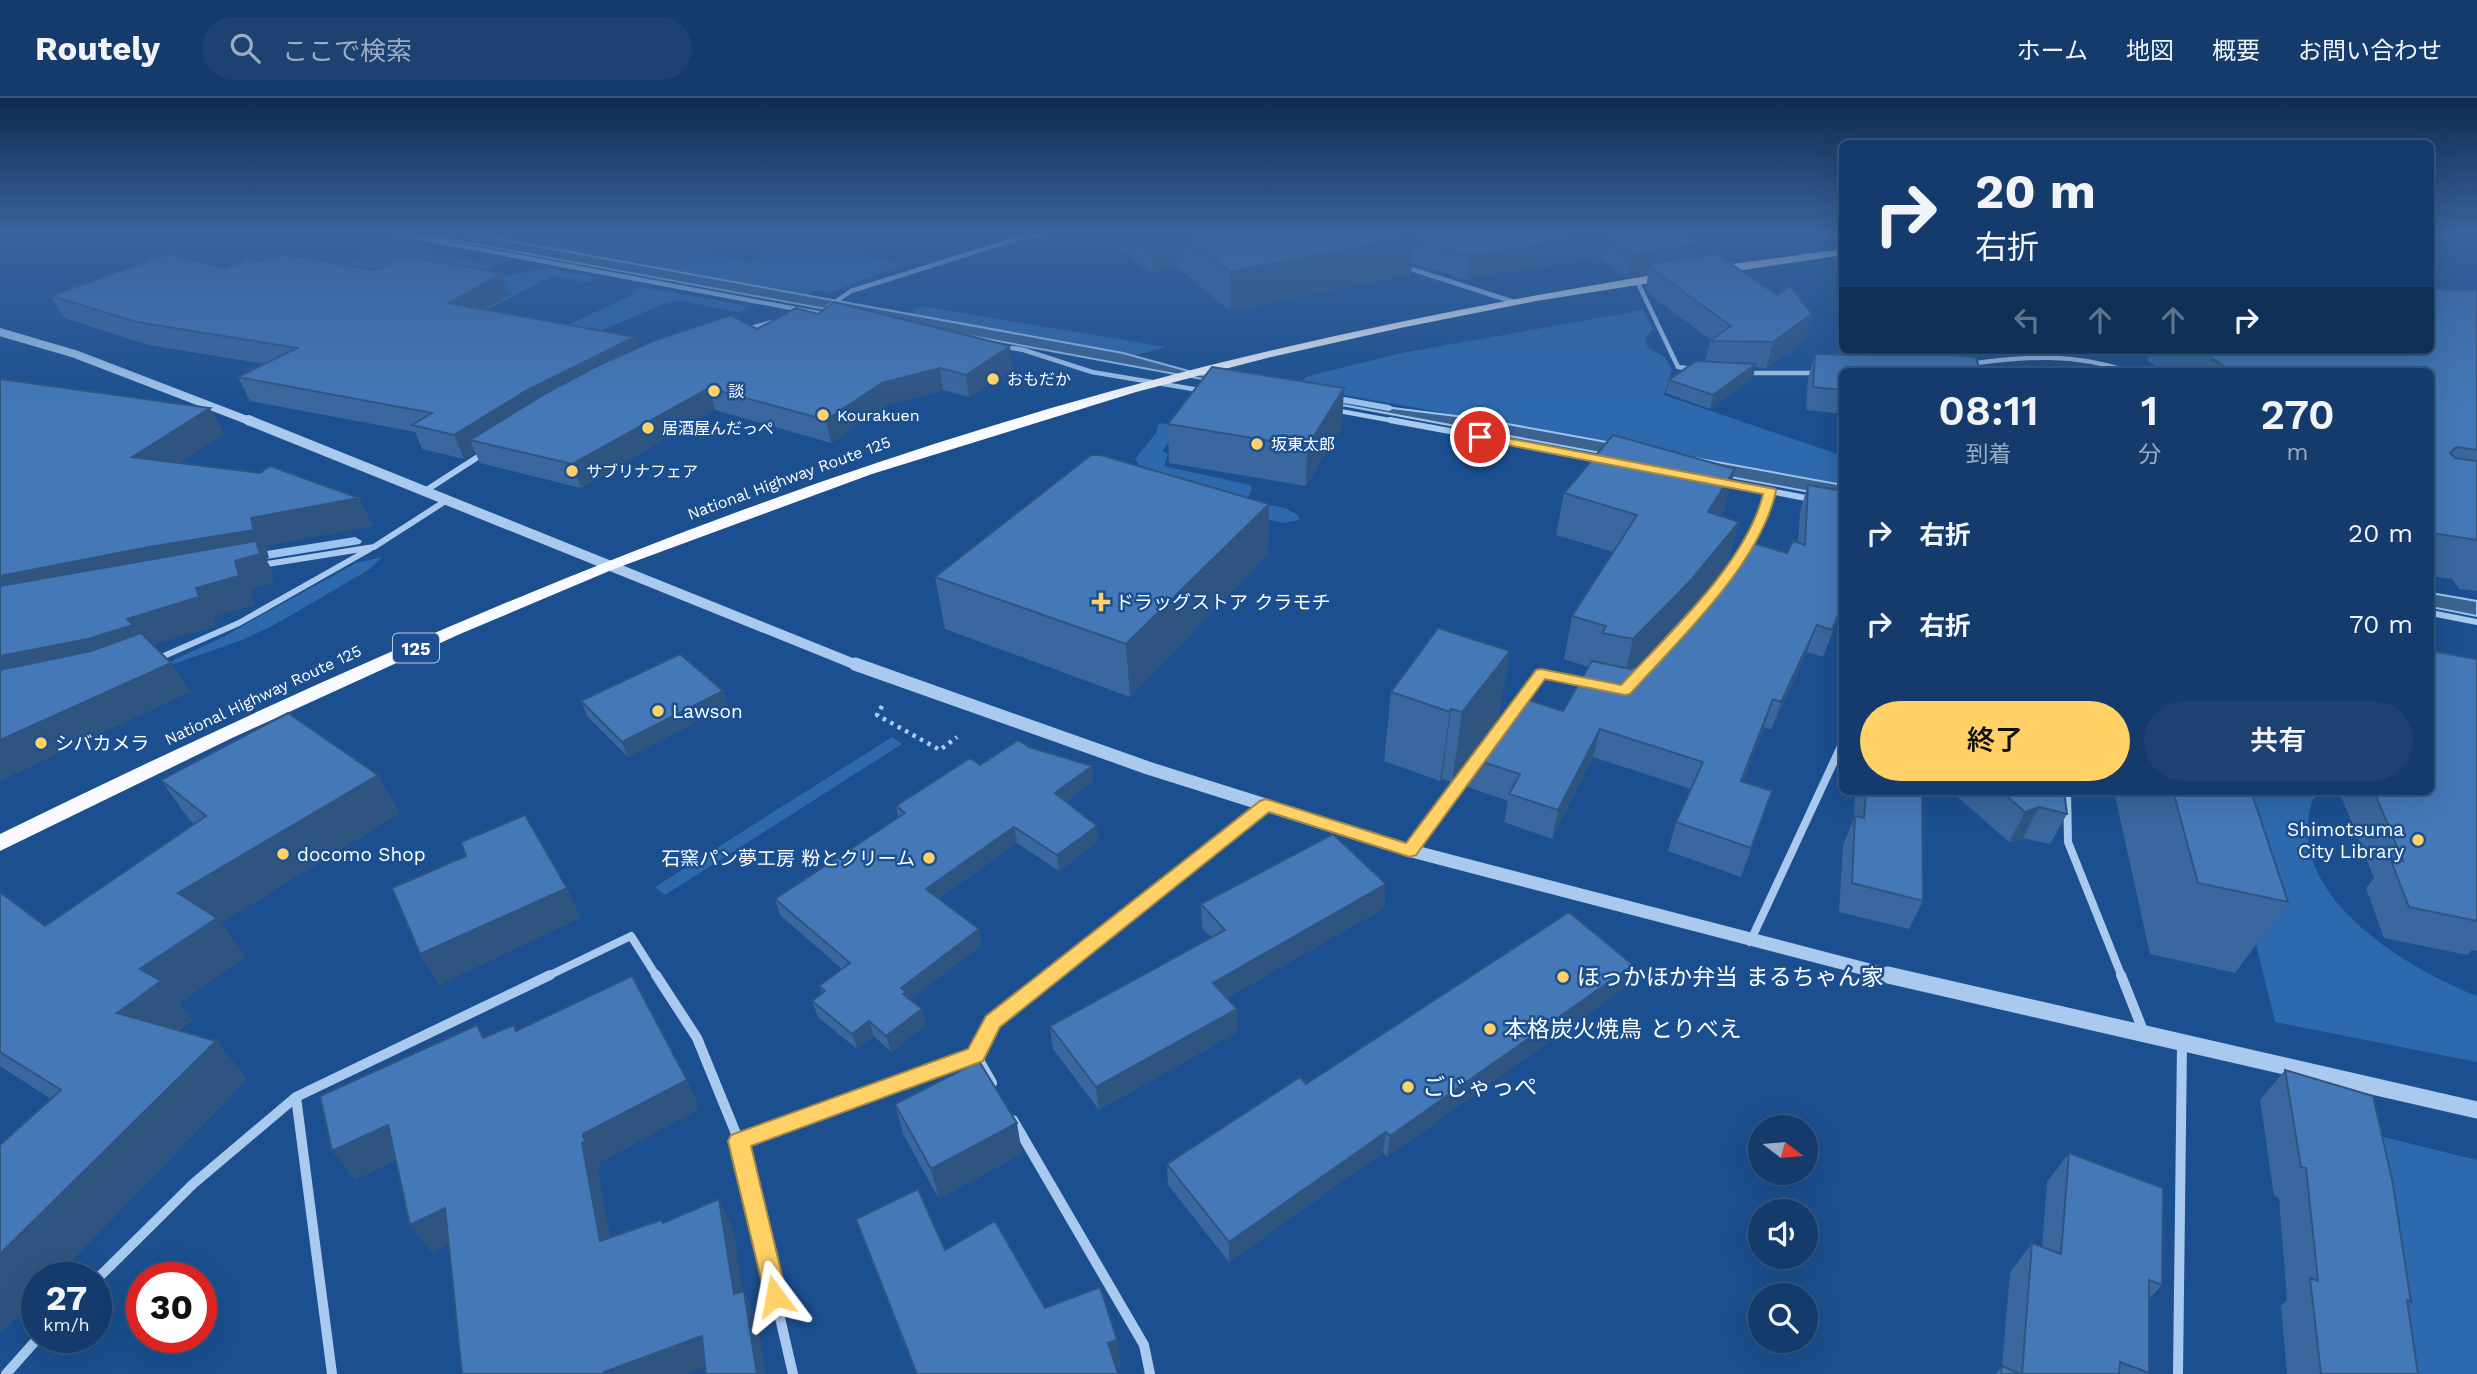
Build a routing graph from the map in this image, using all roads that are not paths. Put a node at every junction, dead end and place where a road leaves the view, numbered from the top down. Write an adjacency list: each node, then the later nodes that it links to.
1 (698, 291): 7 (street)
2 (852, 291): 8 (street)
3 (1479, 291): 6 (street)
4 (1581, 291): 6 (highway, National Highway Route 125 / 125)
5 (1642, 291): 17 (street)
6 (1514, 302): 20 (highway, National Highway Route 125 / 125)
7 (811, 312): 8 (street); 9 (street)
8 (819, 313): 10 (street)
9 (797, 316)
10 (832, 316)
11 (784, 319): 12 (street)
12 (744, 330)
13 (0, 332): 26 (street)
14 (989, 344): 20 (street)
15 (1960, 366): 16 (street)
16 (2119, 368)
17 (1699, 370)
18 (1736, 373): 19 (street)
19 (1829, 373)
20 (1154, 383): 21 (street); 32 (highway, National Highway Route 125 / 125)
21 (1206, 392)
22 (1331, 409): 24 (street)
23 (485, 452): 26 (street)
24 (1602, 460)
25 (1718, 482): 27 (street)
26 (425, 491): 28 (street)
27 (1770, 491): 29 (street); 31 (street)
28 (448, 500): 30 (street); 32 (street)
29 (1819, 500)
30 (373, 547): 33 (street); 36 (street)
31 (1738, 558)
32 (611, 565): 42 (street); 43 (highway, National Highway Route 125 / 125)
33 (249, 567)
34 (2434, 614): 35 (street)
35 (2477, 622)
36 (144, 663)
37 (1601, 685): 38 (street)
38 (1510, 715)
39 (1839, 751): 45 (street)
40 (1479, 757): 44 (street)
41 (2067, 795): 46 (street)
42 (1266, 805): 44 (street); 48 (street)
43 (0, 844)
44 (1410, 850): 45 (street)
45 (1750, 942): 46 (street)
46 (2146, 1036): 47 (street)
47 (2182, 1044): 51 (street); 60 (street)
48 (976, 1055): 49 (street); 53 (street)
49 (996, 1090)
50 (296, 1097): 53 (street); 54 (street); 57 (street)
51 (2477, 1110)
52 (1009, 1112): 59 (street)
53 (739, 1141): 58 (street)
54 (112, 1264)
55 (25, 1353): 56 (street)
56 (6, 1374)
57 (332, 1374)
58 (793, 1374)
59 (1150, 1374)
60 (2178, 1374)

